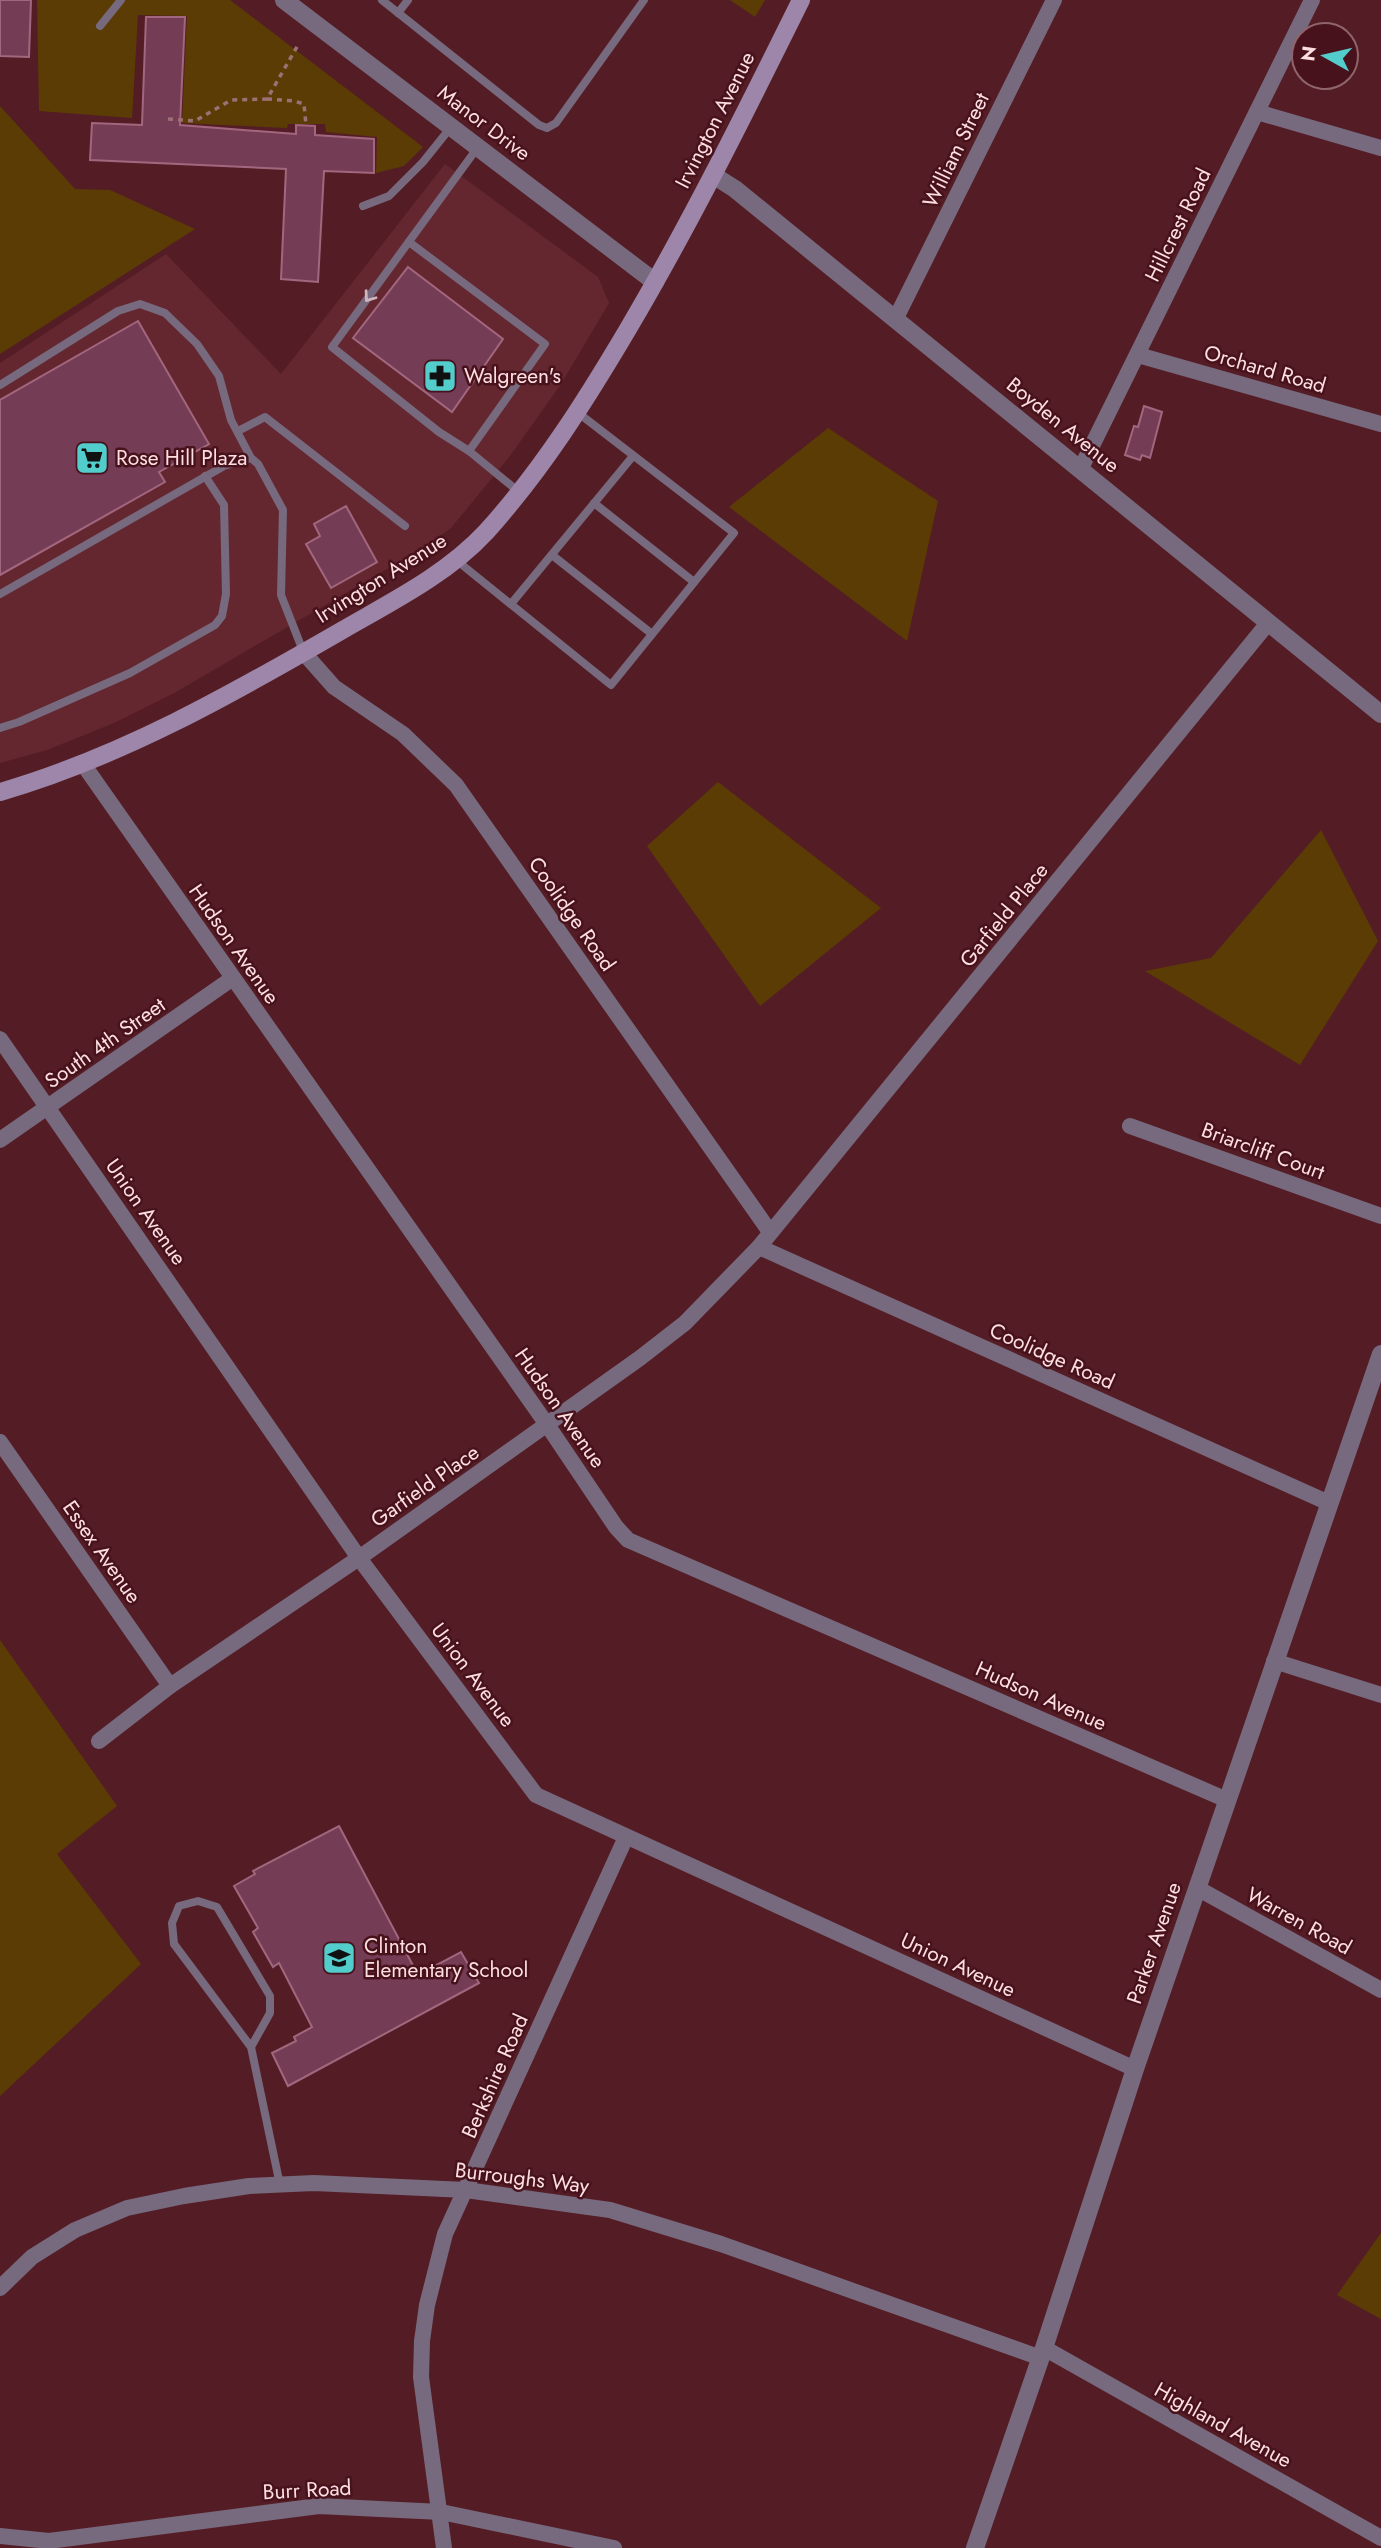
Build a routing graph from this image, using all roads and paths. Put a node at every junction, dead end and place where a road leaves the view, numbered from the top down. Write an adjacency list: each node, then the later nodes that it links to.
1 (121, 0): 10 (lane)
2 (284, 0): 16 (street, Manor Drive)
3 (382, 0): 9 (lane)
4 (408, 0): 9 (lane)
5 (644, 0): 9 (lane)
6 (801, 0): 19 (main road, Irvington Avenue)
7 (1054, 0): 23 (street, William Street)
8 (1312, 0): 13 (street, Hillcrest Road)
9 (398, 13)
10 (100, 26)
11 (298, 45): 12 (path)
12 (267, 99): 14 (path); 15 (path)
13 (1257, 112): 18 (street); 24 (street, Hillcrest Road)
14 (168, 119)
15 (306, 125)
16 (451, 127): 17 (street, Manor Drive); 20 (lane)
17 (478, 147): 21 (lane); 22 (street, Manor Drive)
18 (1381, 148)
19 (713, 175): 22 (main road, Irvington Avenue); 23 (street, Boyden Avenue)
20 (363, 206)
21 (409, 242): 29 (lane); 29 (lane, one-way to 29)
22 (655, 282): 26 (main road, Irvington Avenue)
23 (896, 318): 32 (street, Boyden Avenue)
24 (1138, 355): 27 (street, Orchard Road); 32 (street, Hillcrest Road)
25 (0, 385): 28 (lane)
26 (577, 412): 30 (lane); 34 (main road, Irvington Avenue)
27 (1381, 424)
28 (237, 432): 31 (lane); 36 (lane)
29 (469, 451): 34 (lane)
30 (633, 456): 35 (lane); 39 (lane)
31 (251, 458): 33 (lane); 44 (lane)
32 (1081, 468): 42 (street, Boyden Avenue)
33 (205, 477): 40 (lane); 46 (lane)
34 (519, 492): 38 (main road, Irvington Avenue)
35 (594, 503): 37 (lane); 39 (lane)
36 (405, 526)
37 (552, 555): 41 (lane); 43 (lane)
38 (456, 559): 41 (lane); 44 (main road, Irvington Avenue)
39 (694, 582): 43 (lane)
40 (0, 594)
41 (511, 604): 43 (lane)
42 (1268, 623): 45 (street, Boyden Avenue); 55 (street, Garfield Place)
43 (652, 634)
44 (304, 653): 47 (main road, Irvington Avenue); 55 (street, Coolidge Road)
45 (1381, 714)
46 (0, 728)
47 (83, 764): 48 (main road, Irvington Avenue); 49 (street, Hudson Avenue)
48 (0, 792)
49 (233, 978): 51 (street, South 4th Street); 58 (street, Hudson Avenue)
50 (0, 1039): 51 (street, Union Avenue)
51 (48, 1108): 53 (street, South 4th Street); 61 (street, Union Avenue)
52 (1130, 1126): 54 (street, Briarcliff Court)
53 (0, 1140)
54 (1381, 1216)
55 (770, 1233): 56 (street, Garfield Place)
56 (759, 1247): 58 (street, Garfield Place); 60 (street, Coolidge Road)
57 (1381, 1354): 60 (street, Parker Avenue)
58 (548, 1426): 61 (street, Garfield Place); 66 (street, Hudson Avenue)
59 (0, 1442): 63 (street, Essex Avenue)
60 (1329, 1503): 62 (street, Parker Avenue)
61 (359, 1558): 63 (street, Garfield Place); 67 (street, Union Avenue)
62 (1274, 1661): 64 (street); 66 (street, Parker Avenue)
63 (170, 1686): 65 (street, Garfield Place)
64 (1381, 1695)
65 (99, 1741)
66 (1227, 1800): 68 (street, Parker Avenue)
67 (626, 1837): 71 (street, Union Avenue); 73 (street, Berkshire Road)
68 (1197, 1888): 69 (street, Warren Road); 71 (street, Parker Avenue)
69 (1381, 1990)
70 (251, 2047): 70 (lane); 72 (lane)
71 (1135, 2069): 75 (street, Parker Avenue)
72 (279, 2185): 73 (street, Burroughs Way); 74 (street, Burroughs Way)
73 (466, 2190): 75 (street, Burroughs Way); 76 (street, Berkshire Road)
74 (0, 2288)
75 (1043, 2353): 78 (street, Highland Avenue); 81 (street, Parker Avenue)
76 (441, 2512): 77 (street, Burr Road); 79 (street, Berkshire Road); 80 (street, Burr Road)
77 (0, 2536)
78 (1381, 2538)
79 (444, 2548)
80 (614, 2548)
81 (975, 2548)

